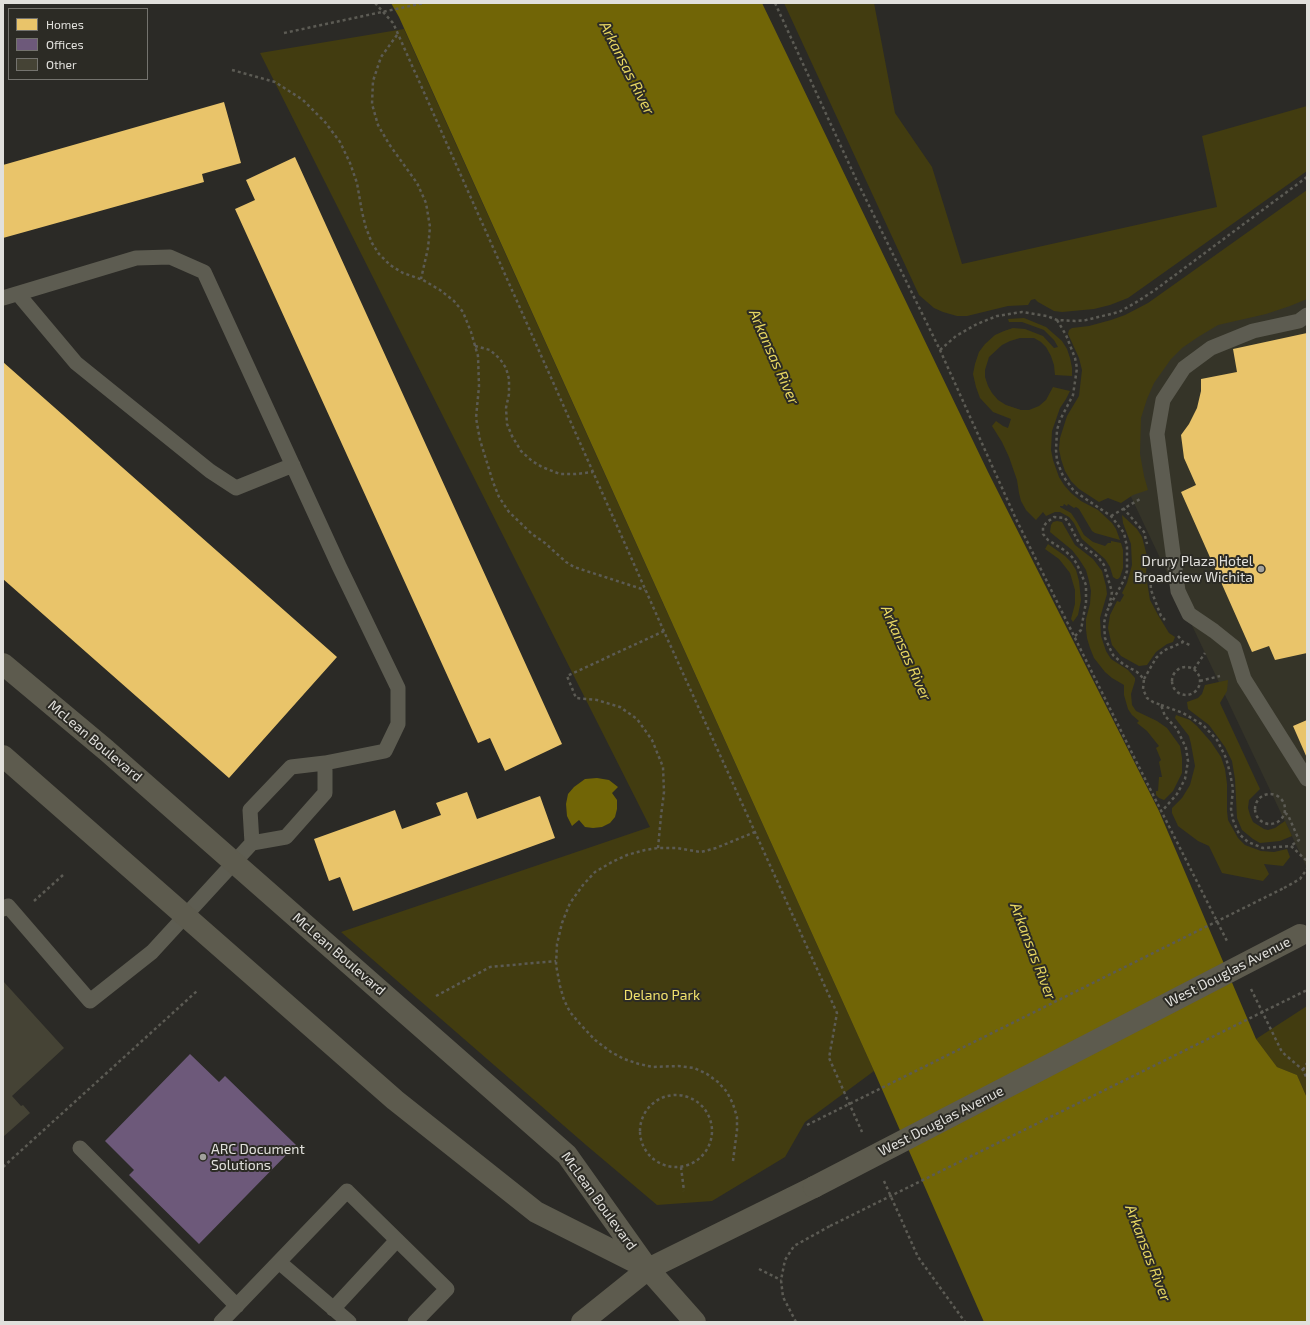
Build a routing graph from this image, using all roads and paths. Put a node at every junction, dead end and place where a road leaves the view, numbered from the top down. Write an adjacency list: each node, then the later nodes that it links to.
1 (375, 3): 5 (path)
2 (424, 3): 4 (path, bridge)
3 (775, 3): 14 (path)
4 (284, 33)
5 (398, 34): 8 (path); 16 (path)
6 (232, 70): 8 (path)
7 (1307, 177): 12 (path)
8 (421, 279): 13 (path)
9 (18, 294): 10 (lane); 15 (lane); 15 (lane)
10 (3, 298)
11 (1307, 315): 17 (lane)
12 (1057, 320): 14 (path); 18 (path)
13 (475, 345): 16 (path); 19 (path)
14 (940, 350): 22 (path)
15 (293, 465): 32 (lane)
16 (593, 472): 19 (path)
17 (1165, 494): 18 (path); 33 (lane)
18 (1111, 516): 20 (path)
19 (646, 590): 21 (path)
20 (1107, 611): 22 (path); 28 (path)
21 (664, 631): 36 (path); 39 (path)
22 (1075, 636): 34 (path)
23 (1194, 647): 28 (path)
24 (1210, 656): 26 (path)
25 (3, 664): 41 (main road, McLean Boulevard)
26 (1194, 669): 29 (path); 29 (path)
27 (1219, 671): 29 (path)
28 (1144, 679): 30 (path)
29 (1200, 681)
30 (1161, 705): 34 (path); 38 (path)
31 (3, 756): 45 (main road, McLean Boulevard)
32 (325, 763): 37 (lane); 37 (lane)
33 (1307, 779)
34 (1162, 811): 47 (path)
35 (1285, 813): 35 (path); 38 (path)
36 (755, 832): 39 (path); 57 (path)
37 (252, 842): 41 (lane)
38 (1292, 846): 40 (path)
39 (658, 848): 48 (path)
40 (1307, 861)
41 (234, 862): 45 (lane); 66 (main road, McLean Boulevard)
42 (1307, 869): 56 (path, bridge)
43 (64, 874): 44 (path)
44 (8, 908): 45 (lane)
45 (185, 916): 66 (main road, McLean Boulevard)
46 (1304, 933): 66 (main road, West Douglas Avenue, bridge)
47 (1229, 945)
48 (556, 961): 52 (path); 59 (path)
49 (1250, 988): 54 (path)
50 (1307, 990): 68 (path, bridge)
51 (197, 991): 60 (path)
52 (436, 996)
53 (1307, 1063): 54 (path)
54 (1303, 1070): 55 (path)
55 (1307, 1079)
56 (807, 1125)
57 (864, 1136)
58 (80, 1148): 69 (lane)
59 (733, 1161)
60 (3, 1167)
61 (681, 1167): 61 (path); 63 (path)
62 (883, 1179): 77 (path)
63 (684, 1191)
64 (397, 1240): 65 (lane); 70 (lane); 71 (lane)
65 (279, 1262): 69 (lane); 70 (lane)
66 (648, 1269): 74 (main road, West Douglas Avenue); 75 (main road, McLean Boulevard)
67 (759, 1269): 68 (path)
68 (781, 1280): 76 (path)
69 (237, 1306): 72 (lane)
70 (333, 1309): 73 (lane)
71 (419, 1321)
72 (221, 1322)
73 (348, 1322)
74 (582, 1322)
75 (695, 1322)
76 (796, 1322)
77 (965, 1322)

